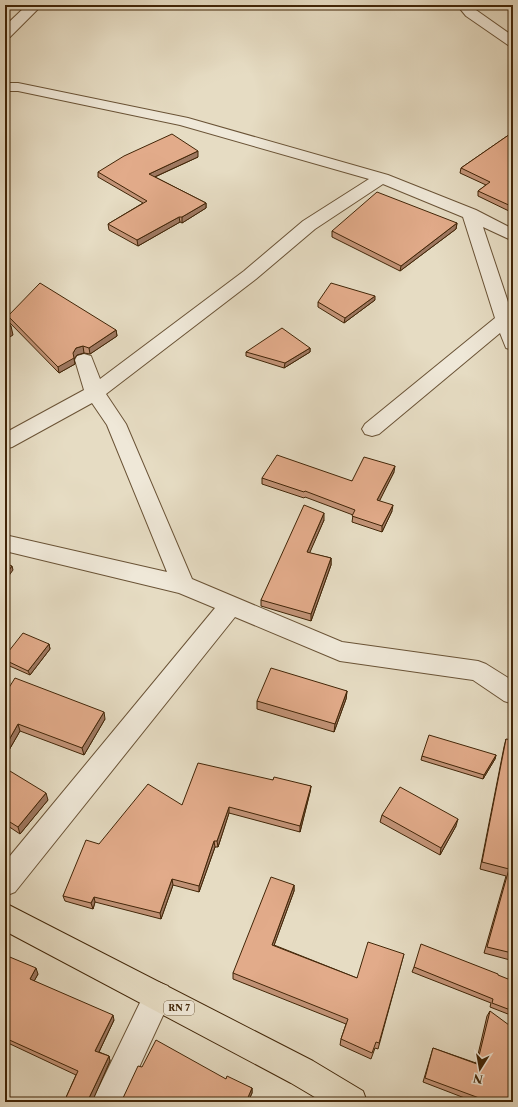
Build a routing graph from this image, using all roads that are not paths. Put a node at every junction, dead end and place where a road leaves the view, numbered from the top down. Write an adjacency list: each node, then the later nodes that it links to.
1 (35, 5): 3 (street)
2 (464, 5): 4 (street)
3 (5, 34)
4 (513, 42)
5 (5, 87): 6 (street)
6 (382, 178): 7 (street); 12 (street)
7 (470, 214): 8 (street); 9 (street)
8 (513, 236)
9 (509, 316): 10 (street); 13 (street)
10 (513, 344)
11 (84, 360): 12 (street)
12 (95, 393): 14 (street); 16 (street)
13 (372, 429)
14 (5, 442)
15 (5, 542): 16 (street)
16 (183, 585): 17 (street)
17 (231, 605): 18 (street); 19 (street)
18 (513, 694)
19 (5, 883)
20 (5, 916): 21 (main road, RN 7)
21 (158, 996): 22 (street); 23 (main road, RN 7)
22 (107, 1102)
23 (352, 1102)

